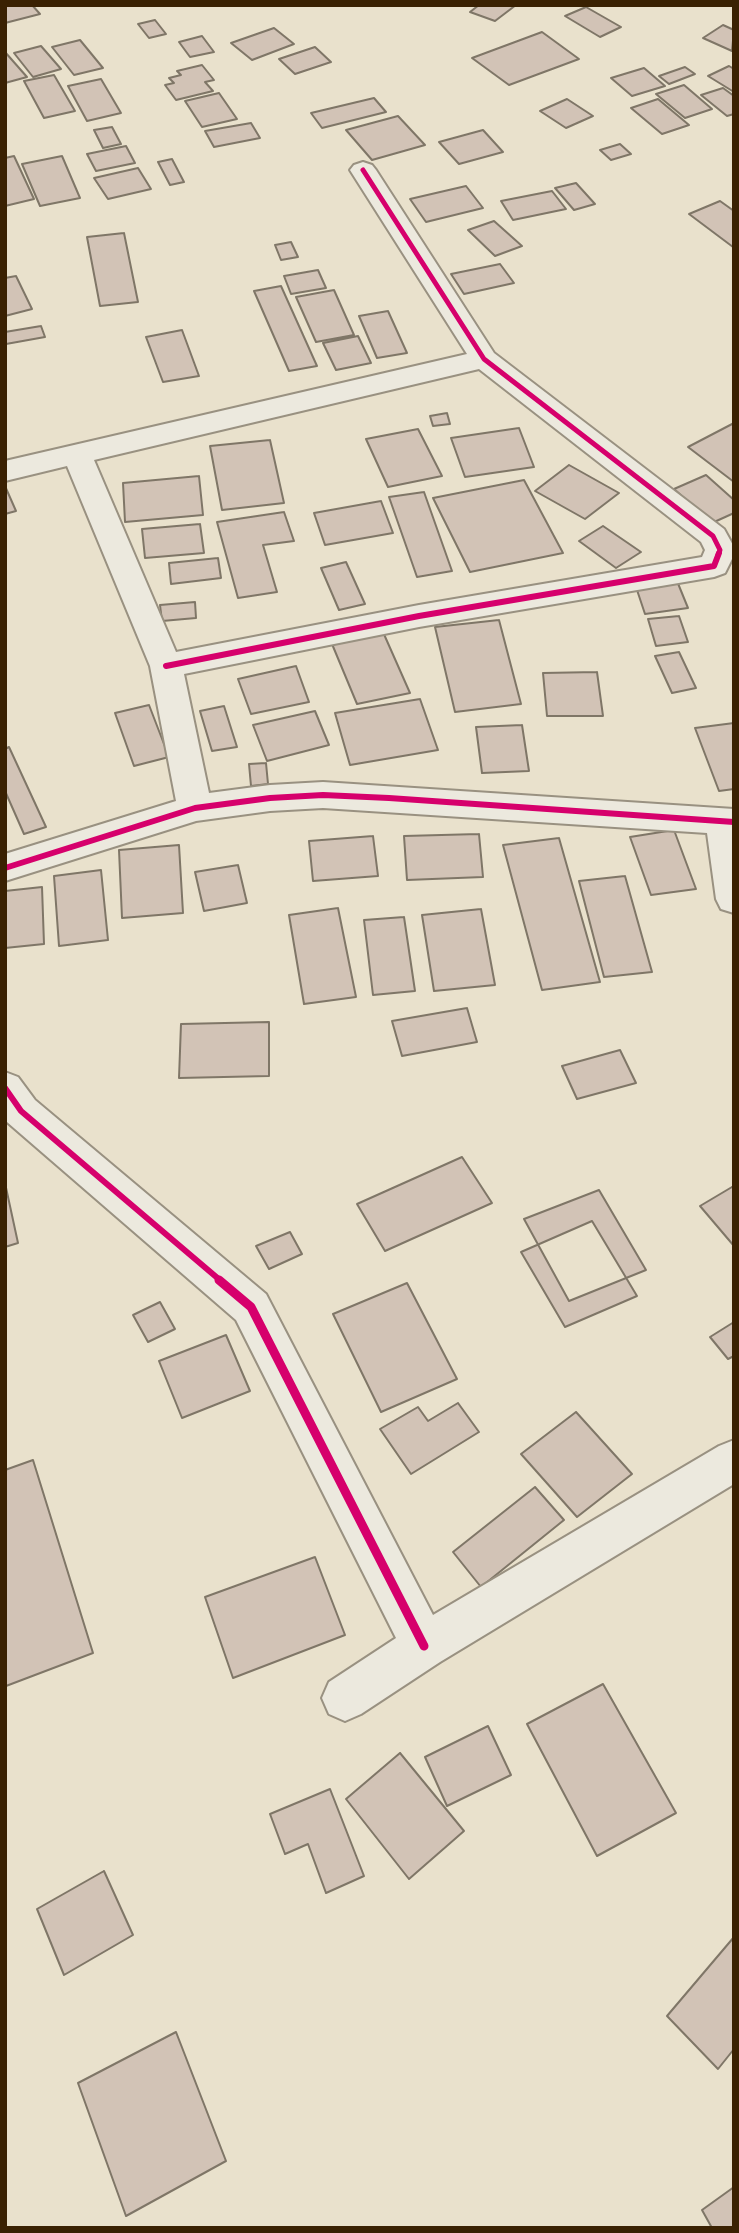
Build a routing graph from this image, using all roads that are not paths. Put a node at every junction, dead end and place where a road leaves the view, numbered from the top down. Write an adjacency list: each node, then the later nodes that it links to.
1 (363, 170): 2 (street)
2 (484, 359): 3 (street); 5 (street)
3 (77, 454): 4 (street); 5 (street)
4 (5, 471)
5 (166, 666): 6 (street)
6 (195, 808): 7 (street); 8 (street)
7 (728, 821): 9 (street)
8 (5, 868)
9 (734, 899)
10 (5, 1088): 12 (street)
11 (734, 1460): 12 (street)
12 (424, 1646): 13 (street)
13 (345, 1698)

